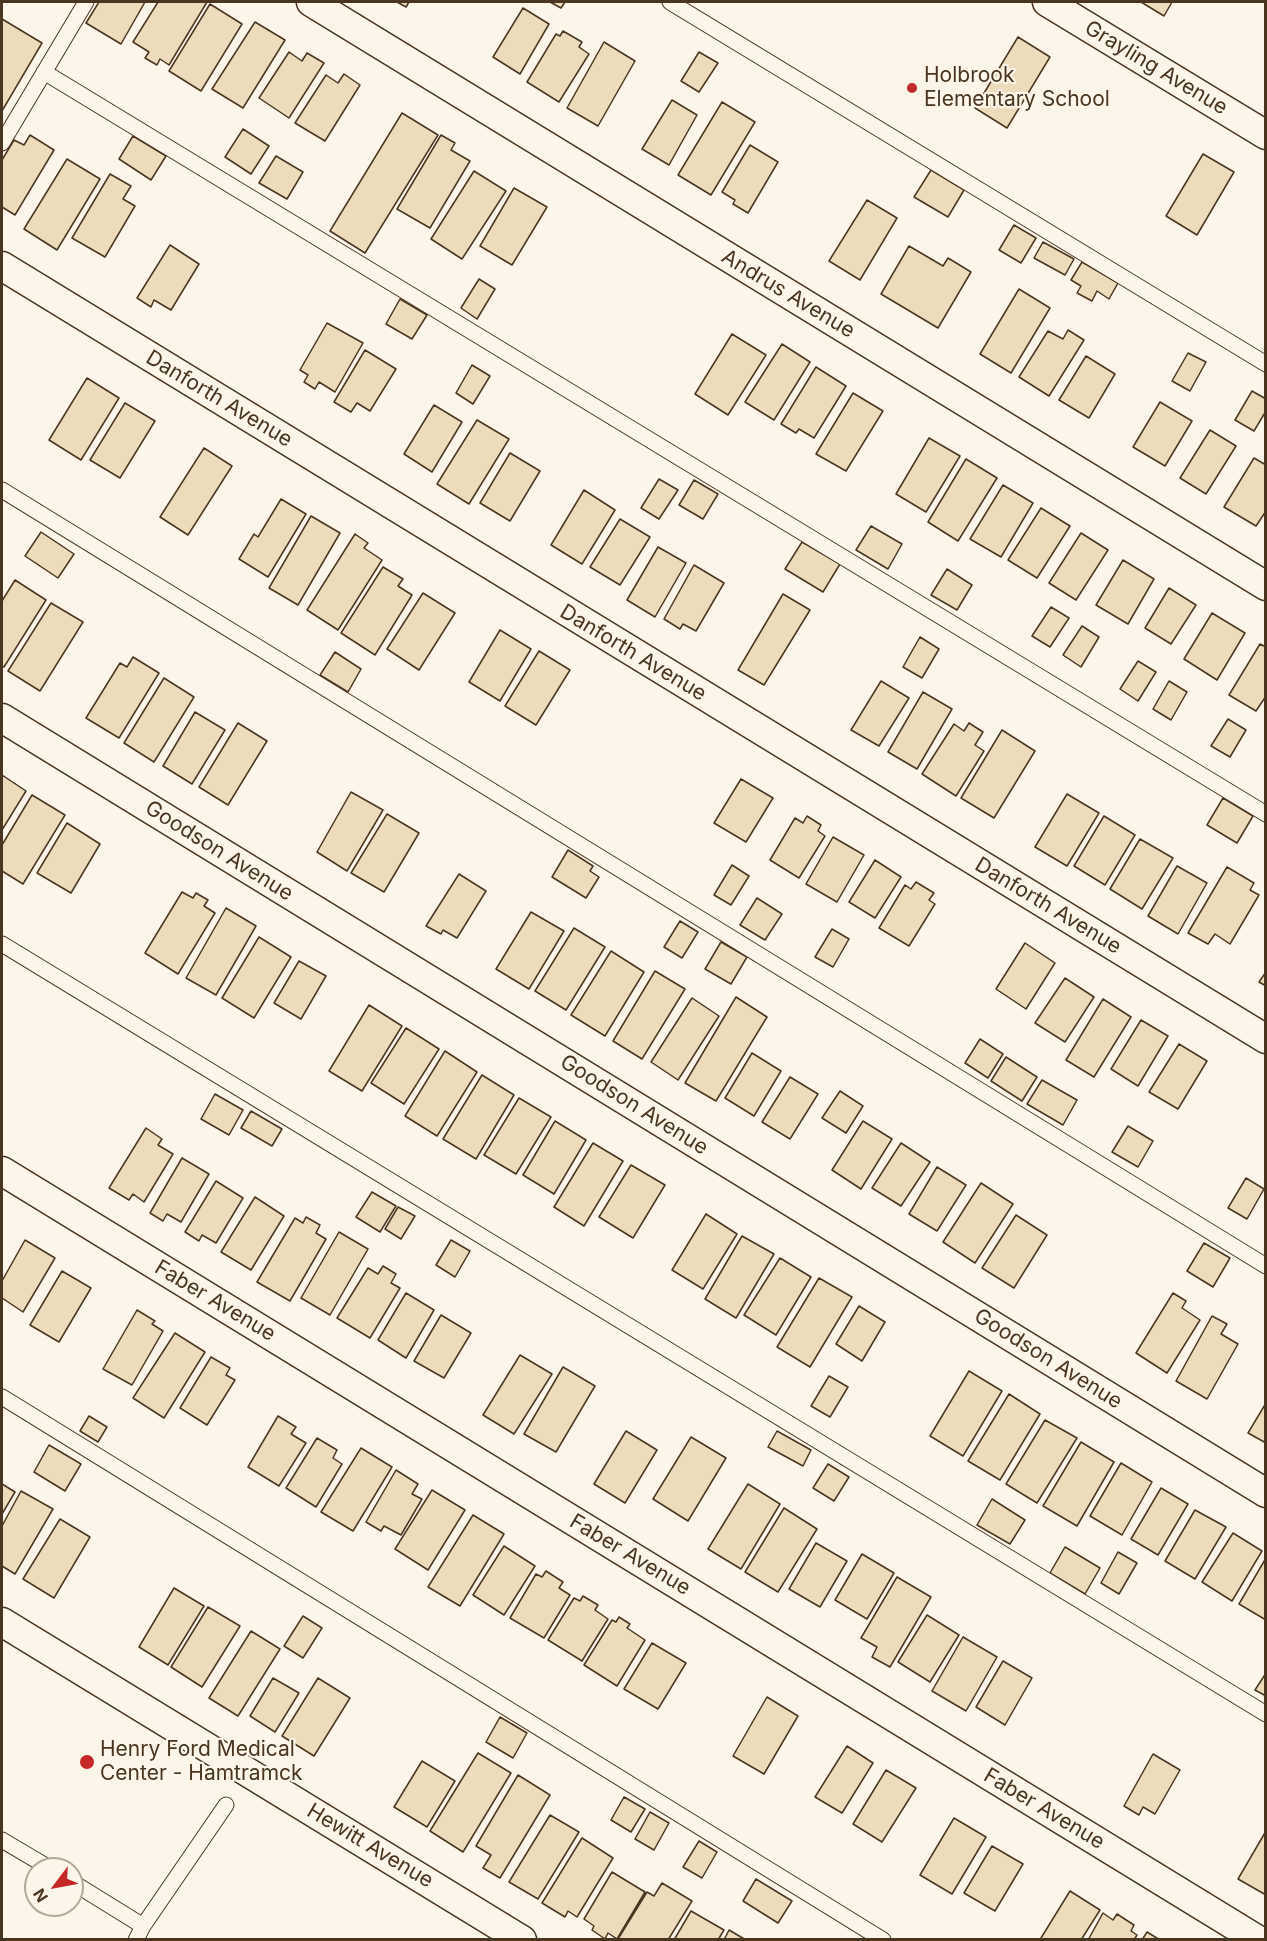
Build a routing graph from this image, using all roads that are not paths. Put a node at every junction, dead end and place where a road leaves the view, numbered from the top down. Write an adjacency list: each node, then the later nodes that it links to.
1 (86, 2): 5 (lane)
2 (311, 2): 11 (street, Andrus Avenue)
3 (670, 2): 9 (lane)
4 (1047, 2): 6 (street, Grayling Avenue)
5 (44, 72): 7 (lane); 13 (lane)
6 (1266, 135)
7 (2, 142)
8 (2, 266): 15 (street, Danforth Avenue)
9 (1266, 364)
10 (2, 490): 17 (lane)
11 (1266, 586)
12 (2, 718): 19 (street, Goodson Avenue)
13 (1266, 814)
14 (2, 944): 21 (lane)
15 (1266, 1039)
16 (2, 1170): 30 (street, Faber Avenue)
17 (1266, 1266)
18 (2, 1397): 29 (lane)
19 (1266, 1492)
20 (2, 1622): 28 (street, Hewitt Avenue)
21 (1266, 1714)
22 (226, 1805): 27 (lane)
23 (2, 1840): 24 (lane)
24 (31, 1857)
25 (84, 1891): 27 (lane)
26 (1266, 1928): 30 (lane)
27 (140, 1933)
28 (522, 1940)
29 (883, 1940)
30 (1258, 1940)

